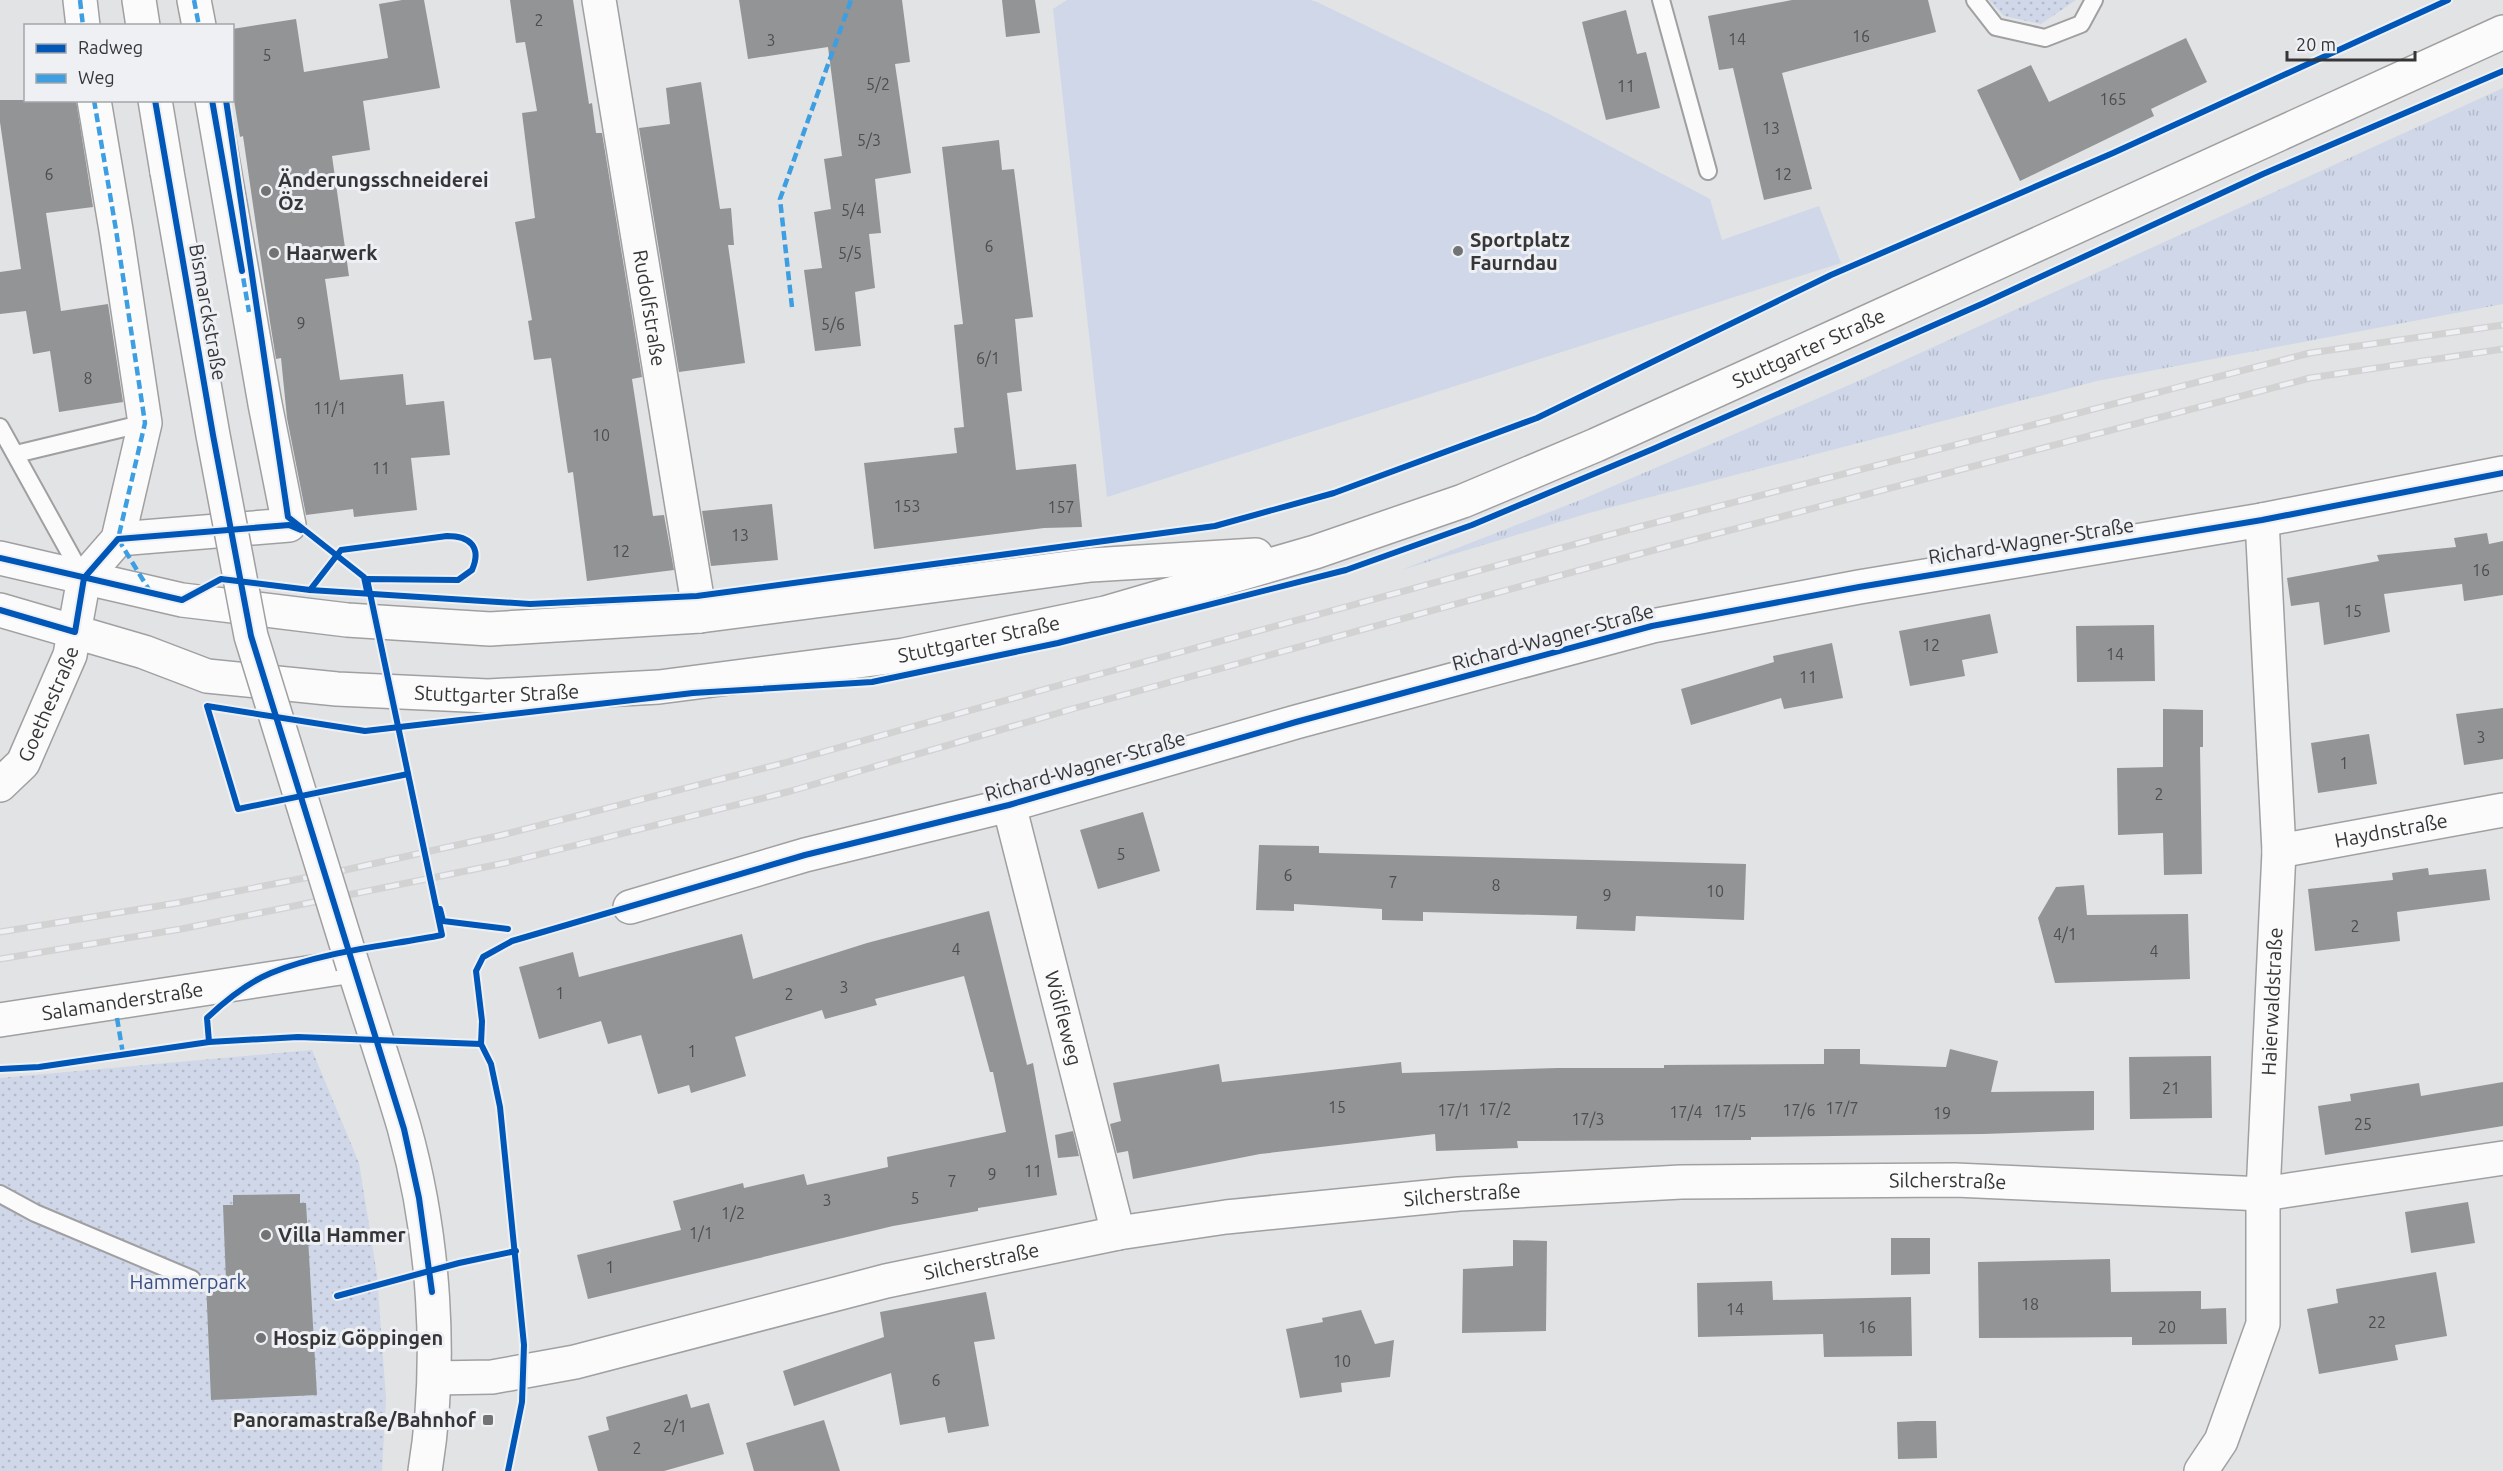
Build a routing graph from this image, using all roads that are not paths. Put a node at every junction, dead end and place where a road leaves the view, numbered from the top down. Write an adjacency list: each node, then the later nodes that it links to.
1 (80, 0): 8 (street)
2 (139, 0): 9 (street)
3 (194, 0): 10 (street)
4 (599, 0): 26 (street, Rudolfstraße)
5 (1661, 0): 15 (lane)
6 (1975, 0): 7 (lane)
7 (2094, 0)
8 (83, 24)
9 (143, 24)
10 (199, 24)
11 (2503, 32): 22 (street, Stuttgarter Straße)
12 (94, 102): 16 (street)
13 (155, 102): 33 (street, Bismarckstraße, bridge)
14 (212, 102): 21 (street, Bismarckstraße)
15 (1708, 171)
16 (145, 423): 18 (lane); 21 (street)
17 (0, 427): 18 (lane)
18 (16, 454): 24 (lane)
19 (2503, 473): 20 (street, Richard-Wagner-Straße)
20 (2262, 520): 29 (street, Richard-Wagner-Straße); 31 (street, Haierwaldstraße)
21 (118, 539): 24 (street)
22 (1315, 552): 26 (street, Stuttgarter Straße); 27 (street, Stuttgarter Straße)
23 (0, 558): 24 (street, Stuttgarter Straße)
24 (84, 578): 26 (street, Stuttgarter Straße); 27 (street, Goethestraße)
25 (0, 610): 27 (street, Stuttgarter Straße)
26 (700, 616)
27 (75, 632): 28 (street, Goethestraße)
28 (0, 785)
29 (1009, 805): 32 (street, Richard-Wagner-Straße); 38 (street, Wölfleweg)
30 (2503, 810): 31 (street, Haydnstraße)
31 (2279, 851): 37 (street, Haierwaldstraße)
32 (630, 907)
33 (353, 966): 34 (street, Salamanderstraße); 40 (street, Bismarckstraße)
34 (0, 1020)
35 (2503, 1158): 37 (street, Silcherstraße)
36 (0, 1194): 39 (lane)
37 (2263, 1194): 38 (street, Silcherstraße); 42 (street, Haierwaldstraße)
38 (1118, 1233): 40 (street, Silcherstraße)
39 (192, 1279)
40 (435, 1378): 41 (street, Bismarckstraße)
41 (425, 1471)
42 (2201, 1471)

